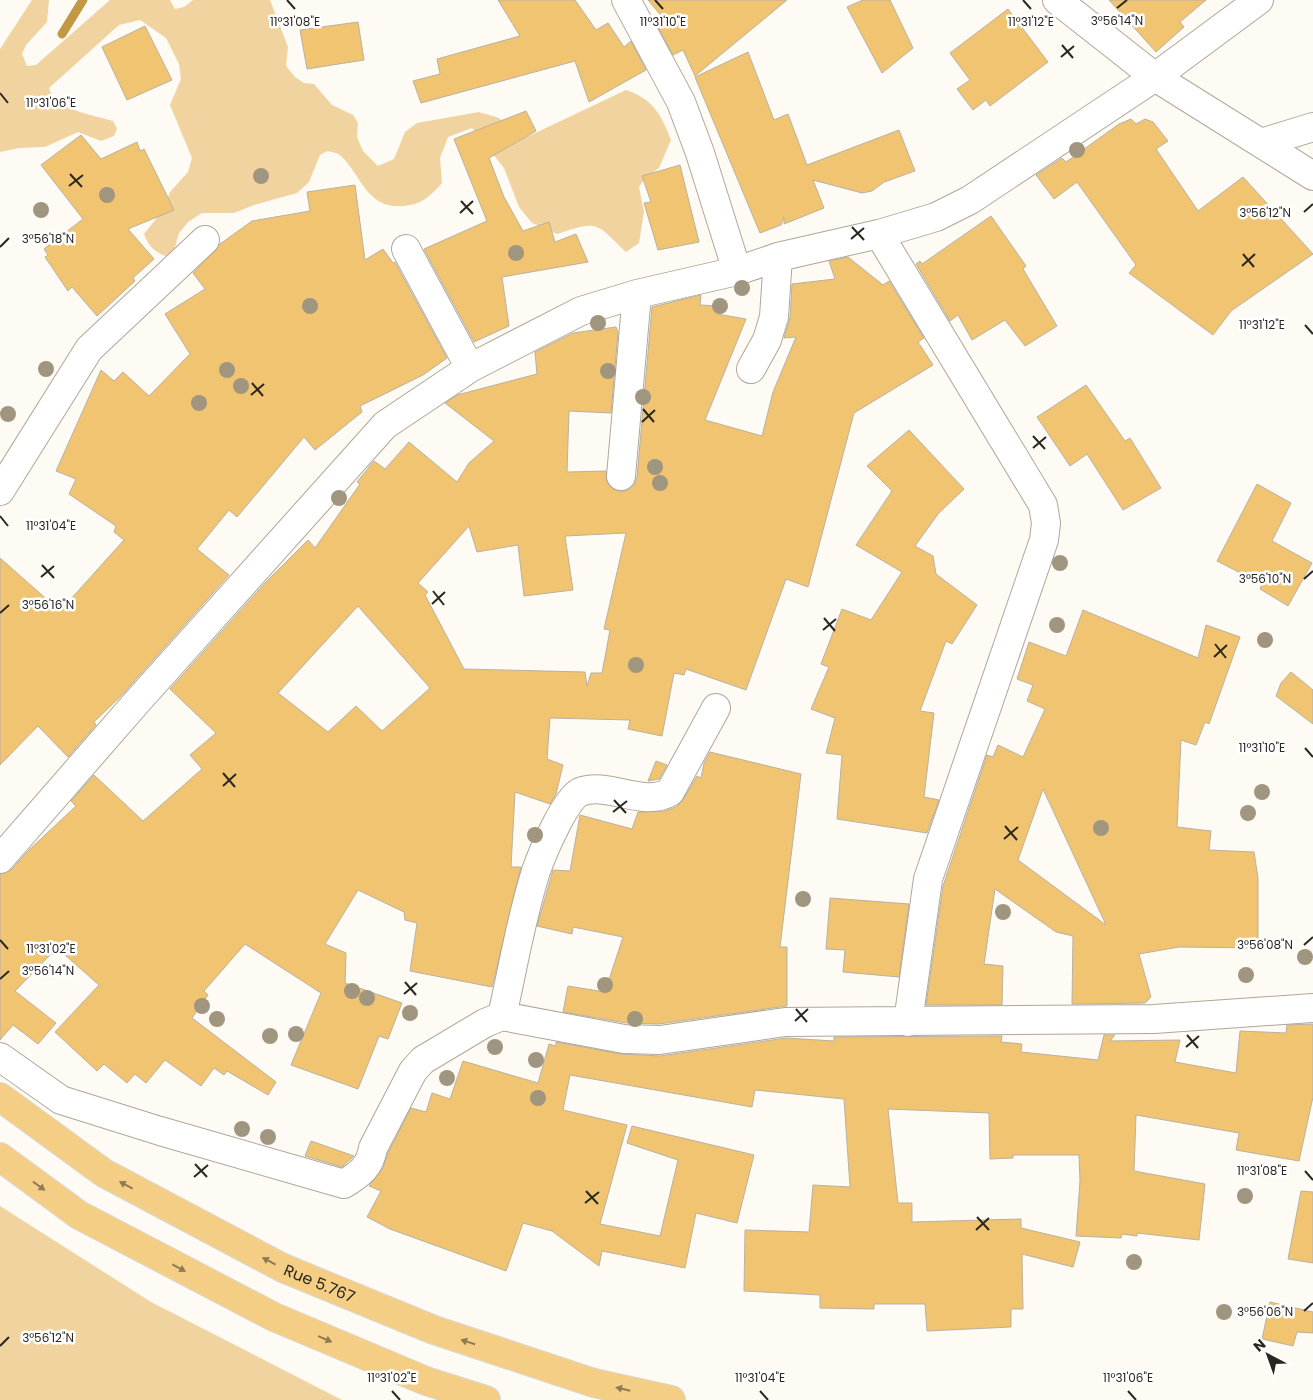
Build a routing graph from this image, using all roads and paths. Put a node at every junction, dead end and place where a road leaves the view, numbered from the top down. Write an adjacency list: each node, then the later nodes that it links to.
1 (626, 0): 12 (street)
2 (1057, 0): 4 (street)
3 (1259, 0): 4 (street)
4 (1155, 76): 6 (street); 8 (street)
5 (1313, 127): 6 (street)
6 (1261, 143): 7 (street)
7 (1313, 176)
8 (879, 234): 11 (street); 22 (street)
9 (205, 240): 17 (street)
10 (406, 249): 14 (street)
11 (778, 257): 12 (street); 15 (street)
12 (737, 271): 13 (street)
13 (637, 294): 14 (street); 16 (street)
14 (470, 368): 19 (street)
15 (751, 369)
16 (621, 476)
17 (0, 492)
18 (716, 708): 21 (street)
19 (0, 859)
20 (1313, 1008): 22 (street)
21 (502, 1016): 22 (street); 23 (street)
22 (908, 1022)
23 (0, 1057)
24 (0, 1097): 27 (highway, Rue 5.767, one-way to 24)
25 (0, 1157): 26 (highway, one-way to 26)
26 (486, 1400)
27 (671, 1400)

